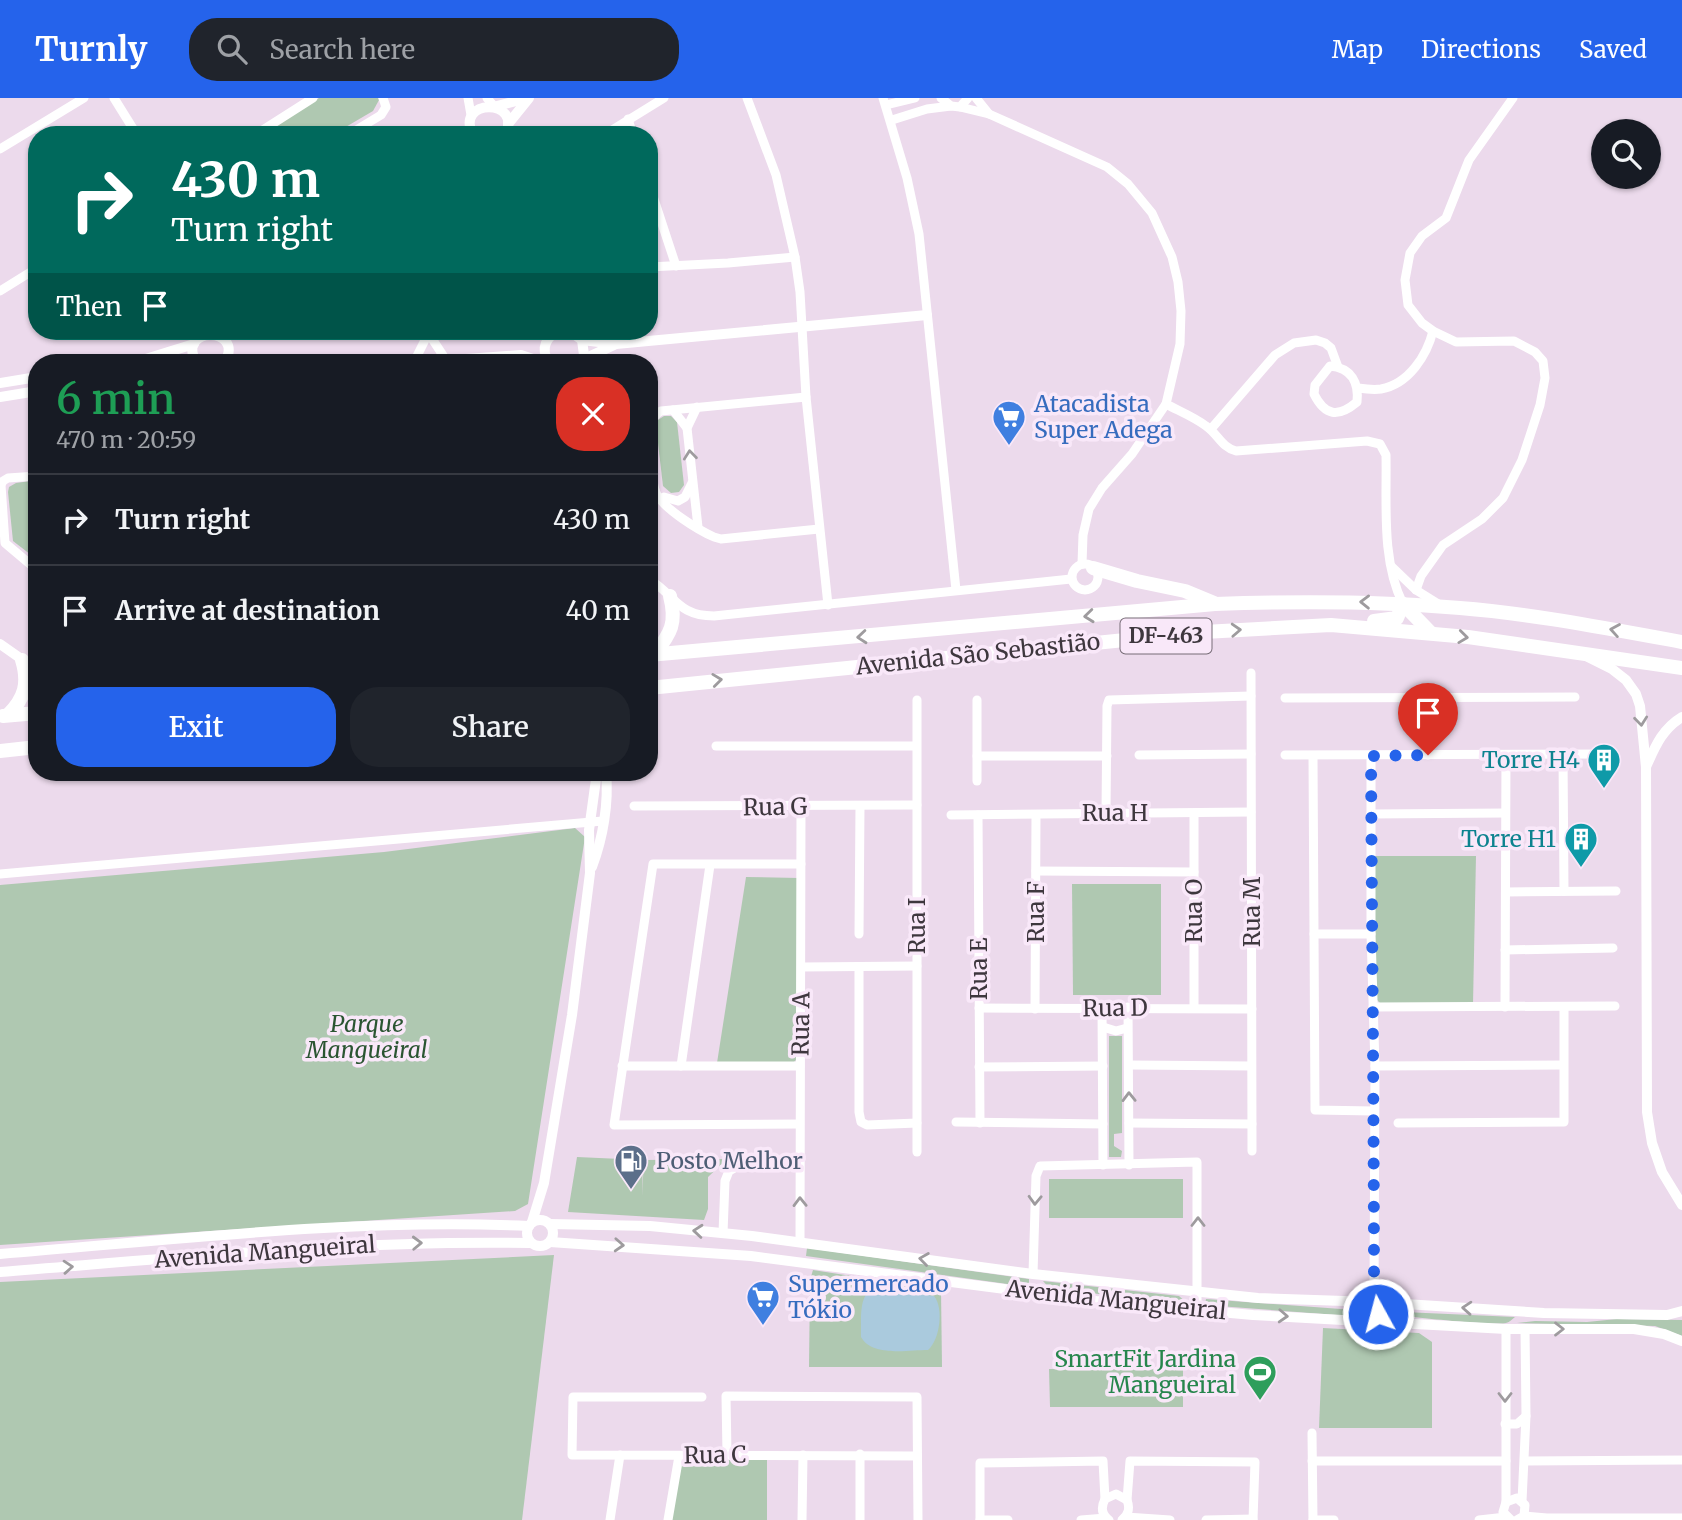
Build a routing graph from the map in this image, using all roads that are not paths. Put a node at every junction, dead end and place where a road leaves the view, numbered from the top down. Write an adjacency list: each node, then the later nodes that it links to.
1 (83, 98): 21 (street)
2 (114, 98): 22 (street)
3 (313, 98): 23 (street)
4 (383, 98): 24 (street)
5 (468, 98): 18 (street)
6 (529, 98): 15 (street); 28 (street)
7 (664, 98): 19 (street)
8 (747, 98): 34 (street)
9 (915, 98): 14 (street)
10 (941, 98): 16 (street)
11 (968, 98): 16 (street)
12 (976, 98): 17 (street)
13 (1513, 98): 41 (street)
14 (885, 101): 20 (street)
15 (492, 103): 18 (street); 27 (street)
16 (955, 106): 17 (street); 20 (street)
17 (989, 114): 56 (street)
18 (470, 118): 25 (street); 26 (street)
19 (628, 119): 29 (street); 30 (street)
20 (892, 120): 39 (street)
21 (37, 126)
22 (131, 126)
23 (269, 126)
24 (363, 126)
25 (466, 126)
26 (471, 126)
27 (506, 126)
28 (510, 126)
29 (618, 126)
30 (630, 126)
31 (28, 132): 32 (street)
32 (0, 149)
33 (658, 211): 35 (street)
34 (795, 257): 35 (street); 40 (street)
35 (676, 266): 36 (street)
36 (658, 267)
37 (28, 277): 38 (street)
38 (0, 291)
39 (927, 315): 40 (street); 73 (street)
40 (802, 327): 45 (street); 55 (street)
41 (1433, 331): 52 (street); 74 (street)
42 (197, 340): 44 (street)
43 (600, 340): 45 (street)
44 (194, 344): 46 (street); 47 (street)
45 (616, 344): 48 (street)
46 (162, 354)
47 (193, 354)
48 (596, 354)
49 (1338, 367): 52 (street); 52 (street); 61 (street)
50 (28, 378): 51 (street)
51 (0, 383)
52 (1358, 388)
53 (28, 392): 54 (street)
54 (0, 397)
55 (807, 397): 57 (street); 67 (street)
56 (1166, 404): 61 (street); 69 (street)
57 (697, 407): 58 (street); 60 (street)
58 (673, 410): 59 (street); 60 (street)
59 (658, 413)
60 (687, 428): 63 (street, one-way to 60)
61 (1211, 429): 70 (street)
62 (28, 477): 68 (street)
63 (693, 481): 64 (street); 66 (street)
64 (658, 494)
65 (658, 495): 66 (street)
66 (698, 527): 67 (street)
67 (819, 529): 78 (street)
68 (28, 562)
69 (1088, 566): 71 (street); 71 (street); 76 (main road)
70 (1392, 567): 74 (street); 77 (street)
71 (1071, 579): 73 (street)
72 (658, 586): 75 (street)
73 (956, 590): 78 (street)
74 (1416, 590): 79 (street)
75 (670, 596): 78 (street); 84 (main road)
76 (1215, 604): 77 (main road, Avenida São Sebastião / DF-463, one-way to 76); 85 (main road, Avenida São Sebastião / DF-463, one-way to 85)
77 (1403, 604): 79 (main road, Avenida São Sebastião / DF-463); 80 (main road); 81 (main road)
78 (828, 605)
79 (1443, 607): 82 (main road, Avenida São Sebastião / DF-463, one-way to 79)
80 (1331, 625): 81 (main road, Avenida São Sebastião / DF-463); 91 (main road, Avenida São Sebastião / DF-463, one-way to 80)
81 (1432, 633): 86 (main road, Avenida São Sebastião / DF-463, one-way to 86)
82 (1682, 642)
83 (0, 643): 87 (street)
84 (658, 647)
85 (658, 654)
86 (1586, 656): 89 (main road, Avenida São Sebastião / DF-463); 117 (street, one-way to 117)
87 (22, 660): 88 (street); 99 (main road)
88 (28, 664)
89 (1682, 668)
90 (1251, 673): 92 (street, Rua M)
91 (658, 687)
92 (1251, 696): 105 (street, Rua M); 112 (street)
93 (1575, 697): 95 (street)
94 (1284, 698): 95 (street)
95 (1429, 698): 109 (street)
96 (917, 700): 102 (street, Rua I)
97 (976, 700): 111 (street)
98 (28, 714): 99 (main road)
99 (4, 716)
100 (1682, 717): 117 (street)
101 (716, 746): 102 (street)
102 (916, 746): 121 (street, Rua I)
103 (28, 748): 104 (main road)
104 (6, 751): 116 (main road)
105 (1251, 754): 107 (street); 125 (street, Rua M)
106 (1614, 754): 110 (street)
107 (1139, 755)
108 (1285, 755): 113 (street)
109 (1428, 755): 114 (street); 115 (street)
110 (1563, 755): 115 (street); 141 (street)
111 (977, 756): 112 (street); 120 (street)
112 (1107, 756): 126 (street)
113 (1313, 756): 114 (street); 145 (street)
114 (1371, 756): 129 (street)
115 (1506, 756): 127 (street)
116 (0, 760)
117 (1646, 767): 188 (street)
118 (596, 781): 133 (street)
119 (607, 781): 134 (street)
120 (977, 781)
121 (917, 805): 124 (street, Rua G); 149 (street, Rua I)
122 (634, 806): 123 (street, Rua G)
123 (801, 806): 124 (street, Rua G); 135 (street, Rua A)
124 (860, 806): 144 (street)
125 (1251, 812): 128 (street, Rua H); 161 (street, Rua M)
126 (1106, 813): 128 (street, Rua H); 132 (street, Rua H)
127 (1505, 813): 129 (street); 143 (street)
128 (1194, 814): 138 (street, Rua O)
129 (1371, 814): 146 (street)
130 (951, 815): 131 (street, Rua H)
131 (978, 815): 132 (street, Rua H); 157 (street, Rua E)
132 (1036, 815): 137 (street, Rua F)
133 (590, 821): 134 (street); 139 (street); 140 (street)
134 (603, 821): 139 (street)
135 (801, 864): 136 (street); 150 (street, Rua A)
136 (710, 865): 166 (street); 167 (street)
137 (1036, 871): 138 (street); 160 (street, Rua F)
138 (1194, 872): 159 (street, Rua O)
139 (590, 873): 187 (street)
140 (0, 874)
141 (1564, 891): 142 (street); 143 (street)
142 (1616, 891)
143 (1506, 892): 148 (street)
144 (859, 934)
145 (1314, 934): 146 (street); 173 (street)
146 (1371, 934): 154 (street)
147 (1613, 948): 148 (street)
148 (1505, 950): 155 (street)
149 (917, 966): 151 (street); 179 (street, Rua I)
150 (802, 967): 151 (street); 168 (street, Rua A)
151 (859, 967): 179 (street)
152 (1615, 1006): 156 (street)
153 (1128, 1007): 158 (street, Rua D); 159 (street, Rua D); 163 (street)
154 (1373, 1007): 155 (street); 171 (street)
155 (1505, 1007): 156 (street)
156 (1564, 1007): 165 (street)
157 (979, 1008): 160 (street, Rua D); 172 (street, Rua E)
158 (1102, 1008): 160 (street, Rua D); 162 (street)
159 (1194, 1008): 161 (street, Rua D)
160 (1035, 1009)
161 (1252, 1009): 170 (street, Rua M)
162 (1103, 1027): 163 (street); 169 (street)
163 (1128, 1028): 164 (street)
164 (1129, 1065): 170 (street); 176 (street, one-way to 164)
165 (1563, 1065): 171 (street); 177 (street)
166 (622, 1066): 167 (street); 178 (street)
167 (681, 1066): 168 (street)
168 (800, 1066): 178 (street, Rua A)
169 (1103, 1066): 172 (street); 180 (street)
170 (1251, 1066): 181 (street, Rua M)
171 (1375, 1066): 173 (street)
172 (979, 1067): 175 (street, Rua E)
173 (1373, 1111): 206 (street)
174 (956, 1122): 175 (street)
175 (980, 1123): 180 (street)
176 (1129, 1123): 181 (street); 186 (street)
177 (1398, 1123)
178 (799, 1124): 184 (street, Rua A)
179 (917, 1124): 183 (street, Rua I)
180 (1102, 1124): 185 (street)
181 (1252, 1124): 182 (street, Rua M)
182 (1252, 1151)
183 (917, 1152)
184 (799, 1164): 192 (street); 194 (street, Rua A, one-way to 184)
185 (1103, 1165): 186 (street); 202 (street, one-way to 202)
186 (1129, 1165): 204 (street, one-way to 186)
187 (544, 1183): 189 (street); 190 (street)
188 (1682, 1206)
189 (548, 1223): 190 (street); 191 (street, Avenida Mangueiral); 193 (street)
190 (530, 1224): 195 (street); 198 (street, Avenida Mangueiral)
191 (652, 1227): 192 (street, Avenida Mangueiral, one-way to 191); 196 (street)
192 (723, 1233): 194 (street, Avenida Mangueiral)
193 (550, 1241): 195 (street); 196 (street, Avenida Mangueiral, one-way to 196)
194 (800, 1241): 197 (street, Avenida Mangueiral)
195 (530, 1243): 201 (street, Avenida Mangueiral, one-way to 195)
196 (650, 1247): 200 (street, Avenida Mangueiral)
197 (864, 1251): 199 (street, Avenida Mangueiral, one-way to 197); 200 (street)
198 (0, 1254)
199 (965, 1265): 202 (street, Avenida Mangueiral); 203 (street)
200 (858, 1269): 203 (street, Avenida Mangueiral)
201 (0, 1272)
202 (1033, 1275): 204 (street, Avenida Mangueiral)
203 (959, 1283): 207 (street, Avenida Mangueiral)
204 (1198, 1290): 205 (street, Avenida Mangueiral); 207 (street)
205 (1258, 1297): 206 (street, Avenida Mangueiral); 210 (street)
206 (1374, 1302): 209 (street, Avenida Mangueiral, one-way to 206); 211 (street)
207 (1197, 1310): 210 (street, Avenida Mangueiral)
208 (1682, 1311): 209 (street, Avenida Mangueiral)
209 (1544, 1313): 212 (street)
210 (1252, 1315): 211 (street, Avenida Mangueiral, one-way to 211)
211 (1385, 1323): 212 (street, Avenida Mangueiral)
212 (1506, 1329): 213 (street, Avenida Mangueiral); 217 (street, one-way to 217)
213 (1525, 1329): 214 (street, Avenida Mangueiral, one-way to 214); 216 (street)
214 (1682, 1341)
215 (702, 1397): 221 (street, Rua C)
216 (1526, 1416): 217 (street); 228 (street)
217 (1505, 1424): 227 (street)
218 (1312, 1433): 226 (street)
219 (727, 1454): 222 (street, Rua C); 223 (street, Rua C); 224 (street)
220 (860, 1454): 222 (street, Rua C); 224 (street, Rua C); 243 (street)
221 (620, 1455): 223 (street, Rua C); 240 (street)
222 (803, 1455): 242 (street)
223 (679, 1456): 241 (street)
224 (917, 1456): 244 (street)
225 (1682, 1460): 228 (street)
226 (1312, 1461): 227 (street); 251 (street)
227 (1506, 1461): 232 (street)
228 (1525, 1461): 231 (street)
229 (1105, 1499): 230 (street); 237 (street); 245 (street)
230 (1126, 1500): 233 (street); 250 (street)
231 (1522, 1501): 232 (street); 235 (street)
232 (1506, 1502): 234 (street)
233 (1124, 1518): 248 (street)
234 (1508, 1518): 253 (street)
235 (1520, 1518): 238 (street)
236 (1682, 1518): 239 (street)
237 (1107, 1519): 247 (street)
238 (1602, 1519): 239 (street)
239 (1660, 1519)
240 (610, 1520)
241 (668, 1520)
242 (802, 1520)
243 (860, 1520)
244 (918, 1520)
245 (980, 1520): 246 (street)
246 (1008, 1520)
247 (1081, 1520)
248 (1170, 1520)
249 (1206, 1520): 250 (street)
250 (1253, 1520)
251 (1313, 1520): 252 (street)
252 (1334, 1520)
253 (1479, 1520)

